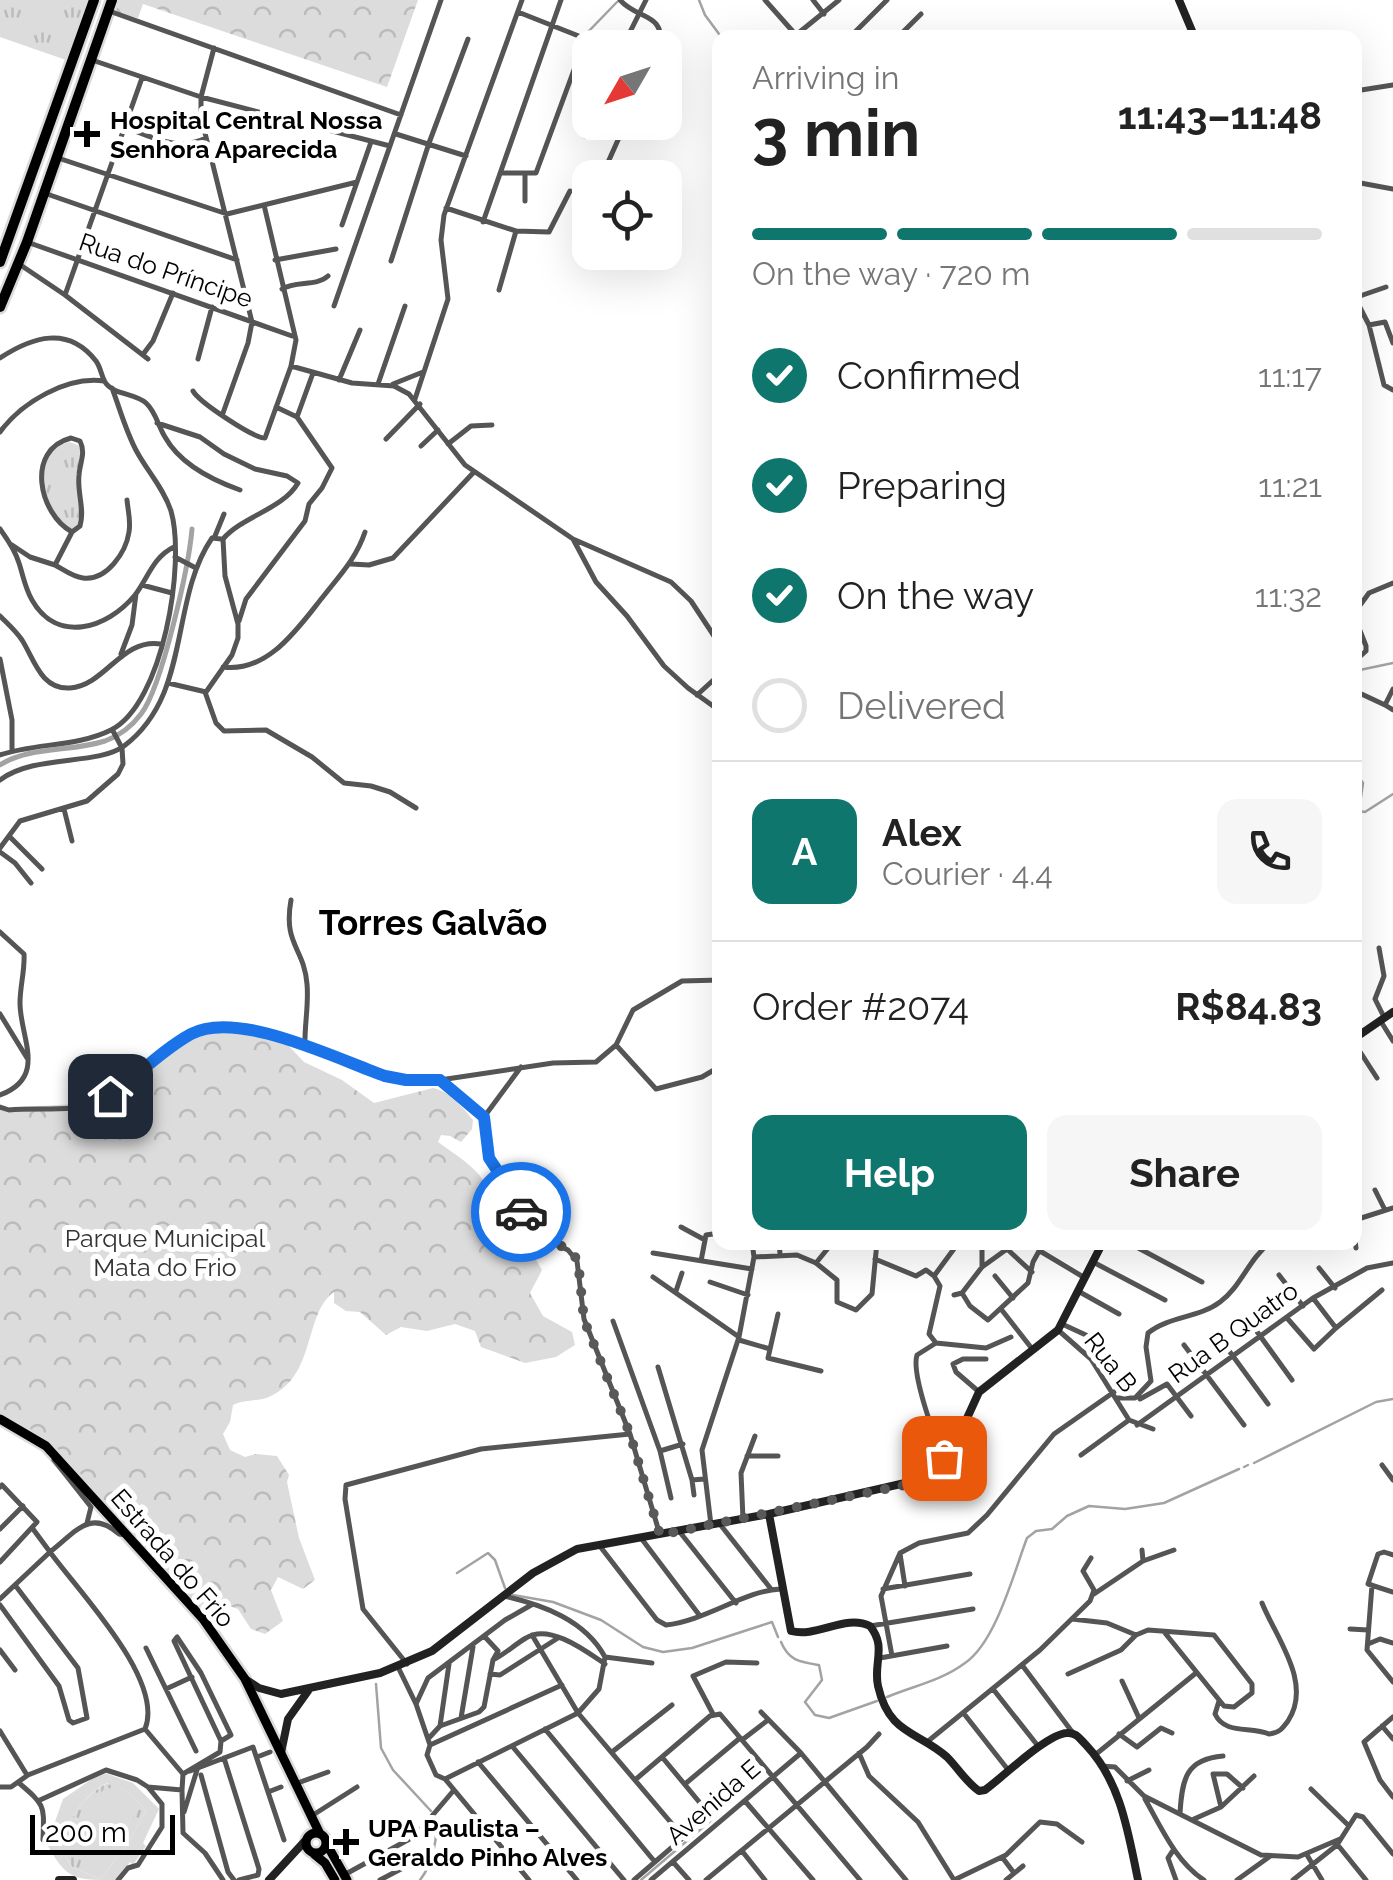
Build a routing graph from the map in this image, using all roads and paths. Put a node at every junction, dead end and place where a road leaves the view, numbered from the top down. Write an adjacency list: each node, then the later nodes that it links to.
1 (94, 0): 65 (highway)
2 (442, 0): 34 (street)
3 (522, 0): 13 (street)
4 (561, 0): 17 (street)
5 (620, 0): 14 (street)
6 (646, 0): 14 (street)
7 (766, 0): 20 (street)
8 (813, 0): 15 (street)
9 (840, 0): 15 (street)
10 (887, 0): 22 (street)
11 (1182, 1): 24 (main road)
12 (111, 5): 27 (street); 28 (highway)
13 (518, 12): 17 (street); 41 (street)
14 (639, 14): 18 (street); 19 (street)
15 (824, 14): 21 (street)
16 (921, 14): 23 (street)
17 (550, 26): 25 (street); 43 (street)
18 (631, 30)
19 (661, 30)
20 (792, 30)
21 (804, 30)
22 (857, 30)
23 (906, 30)
24 (1192, 30)
25 (572, 35)
26 (468, 39): 39 (street)
27 (214, 48): 33 (street); 34 (street)
28 (92, 60): 30 (street); 42 (highway)
29 (572, 75): 45 (street)
30 (142, 78): 33 (street); 35 (street)
31 (1393, 85): 32 (street)
32 (1362, 89)
33 (201, 97): 37 (street); 38 (street)
34 (401, 115): 36 (street)
35 (125, 127): 37 (street); 44 (street)
36 (396, 134): 39 (street); 40 (street)
37 (206, 138): 55 (street)
38 (372, 142): 40 (street); 46 (street)
39 (429, 143): 41 (street); 64 (street)
40 (390, 146): 75 (street)
41 (466, 156): 53 (street)
42 (58, 157): 44 (street); 50 (highway)
43 (500, 172): 45 (street); 56 (street)
44 (107, 174): 54 (street); 55 (street)
45 (525, 174): 51 (street)
46 (357, 182): 52 (street); 57 (street)
47 (1362, 183): 48 (street)
48 (1393, 190)
49 (570, 192): 58 (street)
50 (44, 193): 54 (street); 59 (highway)
51 (525, 200)
52 (264, 205): 55 (street); 63 (street)
53 (446, 208): 56 (street); 88 (street)
54 (94, 210): 61 (street); 62 (street)
55 (228, 214): 62 (street)
56 (483, 222): 58 (street)
57 (342, 225)
58 (516, 232): 71 (street)
59 (28, 242): 61 (street, Rua do Príncipe); 66 (highway)
60 (336, 249): 63 (street)
61 (76, 260): 72 (street, Rua do Príncipe); 73 (street)
62 (237, 260): 80 (street)
63 (275, 260): 70 (street)
64 (391, 261)
65 (0, 262)
66 (19, 264): 68 (highway); 73 (street)
67 (328, 276): 70 (street)
68 (6, 282): 77 (highway)
69 (1386, 287): 74 (street)
70 (282, 289): 83 (street)
71 (499, 290)
72 (173, 293): 73 (street); 78 (street, Rua do Príncipe)
73 (65, 295)
74 (1362, 296)
75 (334, 306)
76 (405, 306): 92 (street)
77 (0, 307)
78 (212, 308): 80 (street, Rua do Príncipe); 86 (street)
79 (1362, 310): 81 (street)
80 (252, 322): 83 (street, Rua do Príncipe); 99 (street)
81 (1369, 325): 84 (street); 96 (street)
82 (360, 330): 90 (street)
83 (292, 336): 87 (street)
84 (1393, 342)
85 (0, 358): 91 (street)
86 (198, 359)
87 (291, 366): 89 (street); 98 (street)
88 (423, 372): 93 (street); 97 (street)
89 (313, 373): 90 (street); 100 (street)
90 (339, 380): 92 (street)
91 (104, 381): 94 (street); 104 (street)
92 (378, 384): 93 (street)
93 (390, 385): 97 (street)
94 (112, 388): 101 (street); 118 (street)
95 (193, 390): 99 (street)
96 (1393, 390)
97 (418, 402): 103 (street); 105 (street)
98 (276, 407): 99 (street); 100 (street)
99 (223, 413)
100 (296, 417): 128 (street)
101 (158, 422): 109 (street); 115 (street)
102 (492, 425): 106 (street)
103 (438, 430): 106 (street); 107 (street)
104 (0, 432)
105 (386, 438)
106 (448, 444): 108 (street)
107 (422, 446)
108 (474, 472): 116 (street); 120 (street)
109 (240, 490)
110 (126, 500): 121 (street)
111 (224, 514): 115 (street)
112 (0, 529): 117 (street)
113 (72, 532): 113 (street); 121 (street)
114 (366, 532): 120 (street)
115 (219, 538): 122 (street); 125 (street)
116 (572, 538): 132 (street); 142 (street)
117 (12, 545): 121 (street); 127 (street)
118 (174, 547): 119 (street); 124 (street)
119 (178, 558): 122 (street); 126 (street)
120 (351, 564): 136 (street)
121 (55, 565)
122 (191, 566): 138 (street)
123 (1393, 583): 129 (street)
124 (141, 584): 126 (street); 127 (street)
125 (229, 588): 128 (street); 131 (street)
126 (172, 593): 133 (street)
127 (136, 594): 134 (street)
128 (246, 599): 131 (street)
129 (1362, 604)
130 (0, 616): 134 (street)
131 (238, 624): 136 (street)
132 (712, 634)
133 (161, 644): 134 (street); 146 (street)
134 (119, 658)
135 (0, 659): 148 (street)
136 (223, 667): 140 (street)
137 (712, 681): 142 (street)
138 (168, 682): 140 (street); 147 (street)
139 (1393, 689): 144 (street)
140 (205, 692): 151 (street)
141 (1362, 694): 144 (street)
142 (697, 695): 143 (street)
143 (712, 705)
144 (1385, 705): 145 (street)
145 (1393, 710)
146 (115, 734): 147 (street); 148 (street)
147 (122, 748): 150 (street); 152 (street)
148 (12, 750): 149 (street)
149 (0, 755)
150 (0, 780)
151 (416, 808)
152 (64, 809): 153 (street); 154 (street)
153 (8, 836): 155 (street); 156 (street)
154 (72, 841)
155 (0, 850): 157 (street)
156 (42, 869)
157 (31, 883)
158 (291, 900): 167 (street)
159 (0, 932): 169 (street)
160 (1379, 948): 163 (street)
161 (712, 980): 166 (street)
162 (0, 1014): 169 (street)
163 (1386, 1016): 164 (main road); 165 (street)
164 (1362, 1035)
165 (1393, 1040)
166 (616, 1046): 170 (street); 171 (street)
167 (305, 1048): 173 (street); 175 (street)
168 (1362, 1052): 172 (street)
169 (29, 1060): 174 (street)
170 (521, 1067): 173 (street); 176 (street)
171 (712, 1071)
172 (1378, 1078)
173 (440, 1080): 176 (street)
174 (0, 1096)
175 (0, 1107)
176 (484, 1117): 257 (street)
177 (1375, 1190): 178 (street)
178 (1389, 1209): 179 (street)
179 (1362, 1218)
180 (681, 1226): 182 (street)
181 (712, 1234): 182 (street)
182 (705, 1240): 197 (street)
183 (753, 1250): 195 (street)
184 (780, 1250): 194 (street)
185 (827, 1250): 199 (street)
186 (877, 1250): 196 (street)
187 (952, 1250): 207 (street)
188 (982, 1250): 201 (street)
189 (1039, 1250): 204 (street); 210 (street)
190 (1099, 1250): 198 (main road)
191 (1142, 1250): 212 (street)
192 (1261, 1250): 247 (street)
193 (654, 1253): 197 (street)
194 (780, 1254): 195 (street); 199 (street)
195 (754, 1257): 203 (street)
196 (876, 1260): 199 (street); 207 (street)
197 (701, 1261): 203 (street)
198 (1093, 1262): 210 (main road); 220 (street)
199 (816, 1263)
200 (1393, 1263): 213 (street, Rua B Quatro)
201 (982, 1267): 204 (street); 222 (street)
202 (1319, 1268): 213 (street)
203 (752, 1269): 217 (street)
204 (1032, 1272): 218 (street)
205 (682, 1273): 215 (street)
206 (1279, 1275): 221 (street)
207 (934, 1276): 234 (street)
208 (995, 1276): 218 (street)
209 (653, 1277): 215 (street)
210 (1084, 1278): 216 (main road)
211 (710, 1282): 217 (street)
212 (1202, 1282)
213 (1335, 1288): 219 (street, Rua B Quatro)
214 (1382, 1290): 229 (street)
215 (676, 1292): 233 (street)
216 (1078, 1292): 224 (street); 228 (main road)
217 (748, 1295): 233 (street)
218 (1012, 1298): 222 (street)
219 (1313, 1298): 221 (street, Rua B Quatro); 229 (street)
220 (1165, 1300)
221 (1302, 1306): 225 (street, Rua B Quatro)
222 (1000, 1308): 237 (street)
223 (778, 1314): 236 (street)
224 (1119, 1314)
225 (1286, 1318): 229 (street); 231 (street, Rua B Quatro)
226 (613, 1321): 261 (street)
227 (1250, 1322): 231 (street)
228 (1060, 1327): 237 (main road); 240 (street, Rua B); 240 (street)
229 (1336, 1328)
230 (1216, 1333): 238 (street)
231 (1261, 1336): 238 (street, Rua B Quatro); 244 (street)
232 (1011, 1337): 234 (street)
233 (738, 1338): 236 (street); 268 (street)
234 (936, 1343): 265 (street)
235 (1184, 1345): 243 (street)
236 (770, 1349): 242 (street)
237 (1033, 1350): 245 (main road)
238 (1233, 1357): 243 (street, Rua B Quatro); 249 (street)
239 (986, 1359): 245 (street)
240 (1091, 1359): 246 (street, Rua B)
241 (658, 1366): 259 (street)
242 (821, 1371)
243 (1208, 1376): 248 (street, Rua B Quatro); 254 (street)
244 (1292, 1380)
245 (978, 1393): 265 (main road)
246 (1116, 1395): 247 (street); 252 (street, Rua B); 290 (street)
247 (1136, 1398): 248 (street)
248 (1178, 1398): 250 (street); 253 (street, Rua B Quatro)
249 (1268, 1404)
250 (1191, 1416)
251 (0, 1419): 260 (main road, Estrada do Frio)
252 (1130, 1420): 253 (street); 262 (street)
253 (1137, 1425): 255 (street)
254 (1244, 1426)
255 (1153, 1429)
256 (918, 1431): 267 (street)
257 (630, 1434): 283 (street); 334 (street)
258 (755, 1436): 263 (street)
259 (683, 1444): 261 (street); 269 (street)
260 (49, 1449): 277 (street); 282 (main road, Estrada do Frio)
261 (660, 1450): 273 (street)
262 (1081, 1455)
263 (747, 1456): 264 (street); 276 (street)
264 (778, 1456)
265 (948, 1462): 267 (main road)
266 (1382, 1465): 270 (street)
267 (935, 1473): 275 (main road)
268 (704, 1479): 269 (street); 278 (street)
269 (692, 1480): 272 (street)
270 (1393, 1480)
271 (0, 1487): 274 (street)
272 (694, 1495)
273 (671, 1498)
274 (23, 1506): 279 (street); 280 (street)
275 (769, 1514): 276 (main road); 298 (main road)
276 (743, 1518): 278 (main road)
277 (87, 1523): 282 (street); 288 (street)
278 (715, 1524): 281 (main road); 298 (street)
279 (0, 1529)
280 (33, 1529): 288 (street); 293 (street)
281 (679, 1531): 283 (main road); 306 (street)
282 (129, 1535): 340 (main road, Estrada do Frio)
283 (660, 1535): 284 (main road)
284 (641, 1538): 285 (main road); 308 (street)
285 (600, 1544): 302 (main road); 308 (street)
286 (1142, 1550): 292 (street)
287 (1174, 1550): 292 (street)
288 (50, 1552): 295 (street); 360 (street)
289 (1390, 1552): 296 (street)
290 (900, 1553): 297 (street); 299 (street)
291 (1091, 1558): 301 (street)
292 (1143, 1561): 301 (street)
293 (0, 1562)
294 (970, 1574): 297 (street)
295 (15, 1585): 303 (street); 303 (street)
296 (1370, 1585): 300 (street); 313 (street)
297 (906, 1586): 299 (street)
298 (776, 1589): 306 (street); 311 (main road)
299 (883, 1590): 310 (street)
300 (1393, 1592)
301 (1094, 1594): 309 (street)
302 (504, 1596): 305 (street); 334 (main road)
303 (0, 1602)
304 (1262, 1602): 347 (street)
305 (534, 1603): 317 (street); 329 (street)
306 (737, 1603): 308 (street)
307 (973, 1609): 310 (street)
308 (700, 1616)
309 (1072, 1619): 316 (street); 333 (street)
310 (885, 1622): 311 (street); 326 (street)
311 (868, 1624): 327 (main road)
312 (1350, 1629): 313 (street)
313 (1368, 1630): 320 (street)
314 (1165, 1632): 316 (street); 336 (street); 347 (street)
315 (532, 1634): 318 (street); 323 (street); 328 (street)
316 (1136, 1635): 338 (street)
317 (485, 1637): 322 (street); 328 (street)
318 (558, 1638): 323 (street); 329 (street)
319 (1393, 1643): 320 (street)
320 (1368, 1644): 342 (street)
321 (947, 1646): 326 (street)
322 (473, 1647): 332 (street); 355 (street)
323 (539, 1647): 337 (street); 343 (street)
324 (146, 1648): 344 (street)
325 (0, 1650): 335 (street)
326 (892, 1656): 327 (street)
327 (880, 1658): 371 (main road)
328 (493, 1660): 337 (street)
329 (605, 1661): 330 (street); 351 (street)
330 (652, 1662)
331 (757, 1663): 352 (street)
332 (448, 1664): 348 (street); 358 (street)
333 (1022, 1665): 345 (street); 363 (street)
334 (402, 1666): 346 (main road); 348 (street)
335 (15, 1670)
336 (1196, 1673): 347 (street); 356 (street)
337 (490, 1674): 355 (street)
338 (1068, 1674)
339 (192, 1677): 344 (street); 369 (street); 369 (street)
340 (245, 1679): 346 (main road); 375 (main road, Estrada do Frio)
341 (1122, 1681): 356 (street)
342 (1393, 1682)
343 (562, 1685): 351 (street); 370 (street)
344 (166, 1689): 374 (street)
345 (993, 1690): 353 (street); 373 (street)
346 (308, 1691): 375 (main road)
347 (1219, 1701)
348 (416, 1704): 370 (street)
349 (672, 1705): 376 (street)
350 (760, 1712): 357 (street)
351 (578, 1713): 361 (street); 376 (street)
352 (713, 1714): 367 (street); 381 (street)
353 (964, 1714): 371 (street); 388 (street)
354 (1393, 1717): 359 (street)
355 (461, 1718): 358 (street)
356 (1140, 1718): 366 (street)
357 (768, 1720): 367 (street); 377 (street)
358 (440, 1726): 370 (street)
359 (1382, 1726): 368 (street); 412 (street)
360 (145, 1729): 391 (street); 392 (street)
361 (545, 1730): 372 (street); 440 (street)
362 (0, 1731): 392 (street)
363 (1073, 1733): 373 (main road); 379 (main road)
364 (1172, 1733): 366 (street)
365 (879, 1734): 378 (street)
366 (1118, 1734): 379 (street)
367 (741, 1739): 386 (street); 401 (street)
368 (1393, 1739)
369 (222, 1741): 391 (street)
370 (429, 1742): 395 (street)
371 (925, 1744): 388 (main road)
372 (512, 1746): 384 (street); 457 (street)
373 (1040, 1748): 388 (main road)
374 (196, 1751)
375 (276, 1753): 383 (street); 400 (main road, Estrada do Frio)
376 (611, 1753): 396 (street)
377 (801, 1753): 393 (street, Avenida E); 397 (street)
378 (859, 1753): 397 (street); 466 (street)
379 (1095, 1754): 385 (main road)
380 (1223, 1756): 418 (street)
381 (662, 1757): 396 (street); 401 (street)
382 (224, 1758): 383 (street); 389 (street); 452 (street)
383 (257, 1758): 410 (street)
384 (478, 1762): 395 (street); 456 (street)
385 (1102, 1766): 398 (street); 468 (main road)
386 (765, 1767): 393 (street); 421 (street, Avenida E)
387 (1149, 1770): 398 (street)
388 (1009, 1771)
389 (199, 1772): 391 (street); 419 (street); 452 (street)
390 (328, 1772): 400 (street)
391 (183, 1774): 408 (street)
392 (28, 1775): 399 (street)
393 (774, 1776): 414 (street, Avenida E); 416 (street)
394 (1254, 1776): 406 (street)
395 (445, 1779): 409 (street)
396 (636, 1780): 425 (street)
397 (824, 1781): 416 (street); 465 (street)
398 (1127, 1781): 411 (street)
399 (18, 1783): 402 (street); 413 (street)
400 (295, 1784): 415 (main road, Estrada do Frio)
401 (685, 1784): 421 (street)
402 (0, 1787)
403 (148, 1787): 408 (street); 413 (street); 450 (street)
404 (357, 1787): 420 (street)
405 (282, 1788): 410 (street)
406 (1242, 1788): 417 (street); 417 (street)
407 (1311, 1789): 423 (street)
408 (182, 1790): 419 (street)
409 (454, 1790): 447 (street); 455 (street)
410 (268, 1792): 428 (street)
411 (1144, 1796): 418 (street); 432 (street)
412 (1393, 1797)
413 (40, 1800): 427 (street)
414 (745, 1800): 424 (street); 441 (street, Avenida E)
415 (304, 1803): 420 (main road); 429 (main road)
416 (796, 1804): 424 (street); 464 (street)
417 (1222, 1807): 422 (street)
418 (1180, 1813): 422 (street)
419 (182, 1814): 451 (street)
420 (313, 1815): 426 (main road)
421 (710, 1815): 425 (street, Avenida E)
422 (1194, 1819): 439 (street)
423 (1348, 1825): 431 (street); 435 (street)
424 (768, 1828): 433 (street); 463 (street)
425 (684, 1838): 440 (street, Avenida E)
426 (323, 1839): 429 (main road); 434 (main road); 447 (main road)
427 (42, 1840)
428 (284, 1840)
429 (306, 1840): 434 (main road); 437 (main road)
430 (1082, 1842): 438 (street)
431 (1337, 1842): 436 (street); 443 (street); 474 (street)
432 (1174, 1849): 469 (street); 470 (street)
433 (741, 1851): 446 (street); 462 (street)
434 (312, 1853): 437 (main road); 447 (main road)
435 (1393, 1854)
436 (1307, 1855): 439 (street); 443 (street)
437 (294, 1856): 453 (main road)
438 (1002, 1857): 445 (street); 466 (street)
439 (1269, 1857): 471 (street)
440 (656, 1862): 458 (street, Avenida E)
441 (674, 1862): 459 (street, Avenida E); 460 (street)
442 (1023, 1866): 445 (street)
443 (1312, 1867): 472 (street); 473 (street)
444 (401, 1869): 454 (street)
445 (1014, 1873): 467 (street)
446 (716, 1877): 461 (street)
447 (342, 1878)
448 (61, 1880): 449 (main road)
449 (73, 1880)
450 (118, 1880)
451 (223, 1880)
452 (236, 1880)
453 (270, 1880)
454 (380, 1880)
455 (529, 1880)
456 (577, 1880)
457 (624, 1880)
458 (634, 1880)
459 (651, 1880)
460 (689, 1880)
461 (706, 1880)
462 (766, 1880)
463 (813, 1880)
464 (860, 1880)
465 (906, 1880)
466 (954, 1880)
467 (1006, 1880)
468 (1138, 1880)
469 (1176, 1880)
470 (1204, 1880)
471 (1239, 1880)
472 (1294, 1880)
473 (1322, 1880)
474 (1366, 1880)

